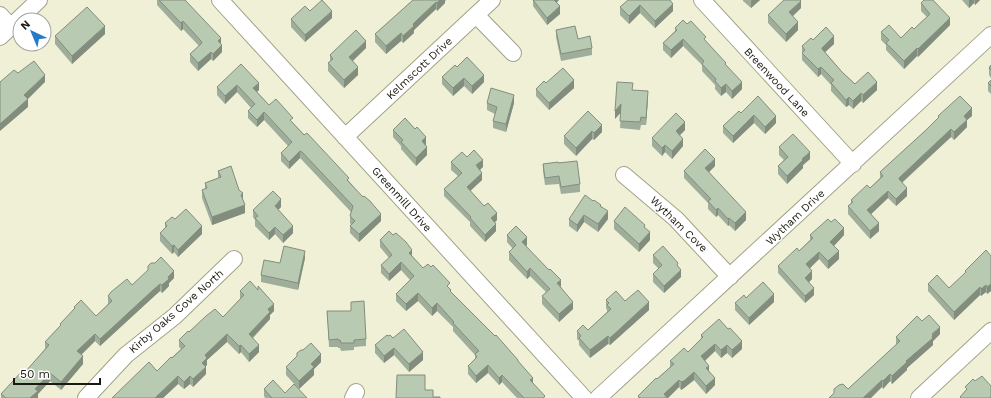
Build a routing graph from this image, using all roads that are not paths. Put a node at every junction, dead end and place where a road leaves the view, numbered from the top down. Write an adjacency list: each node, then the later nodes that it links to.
1 (40, 0): 6 (street)
2 (220, 0): 9 (street, Greenmill Drive)
3 (492, 0): 5 (street, Kelmscott Drive)
4 (702, 0): 10 (street, Breenwood Lane)
5 (476, 15): 8 (street); 9 (street, Kelmscott Drive)
6 (4, 26)
7 (991, 35): 10 (street, Wytham Drive)
8 (513, 53)
9 (345, 137): 16 (street, Greenmill Drive)
10 (853, 164): 13 (street, Wytham Drive)
11 (624, 175): 13 (street, Wytham Cove)
12 (234, 259): 15 (street, Kirby Oaks Cove North)
13 (730, 277): 17 (street, Wytham Drive)
14 (991, 331): 18 (street)
15 (86, 398)
16 (584, 398)
17 (598, 398)
18 (919, 398)

